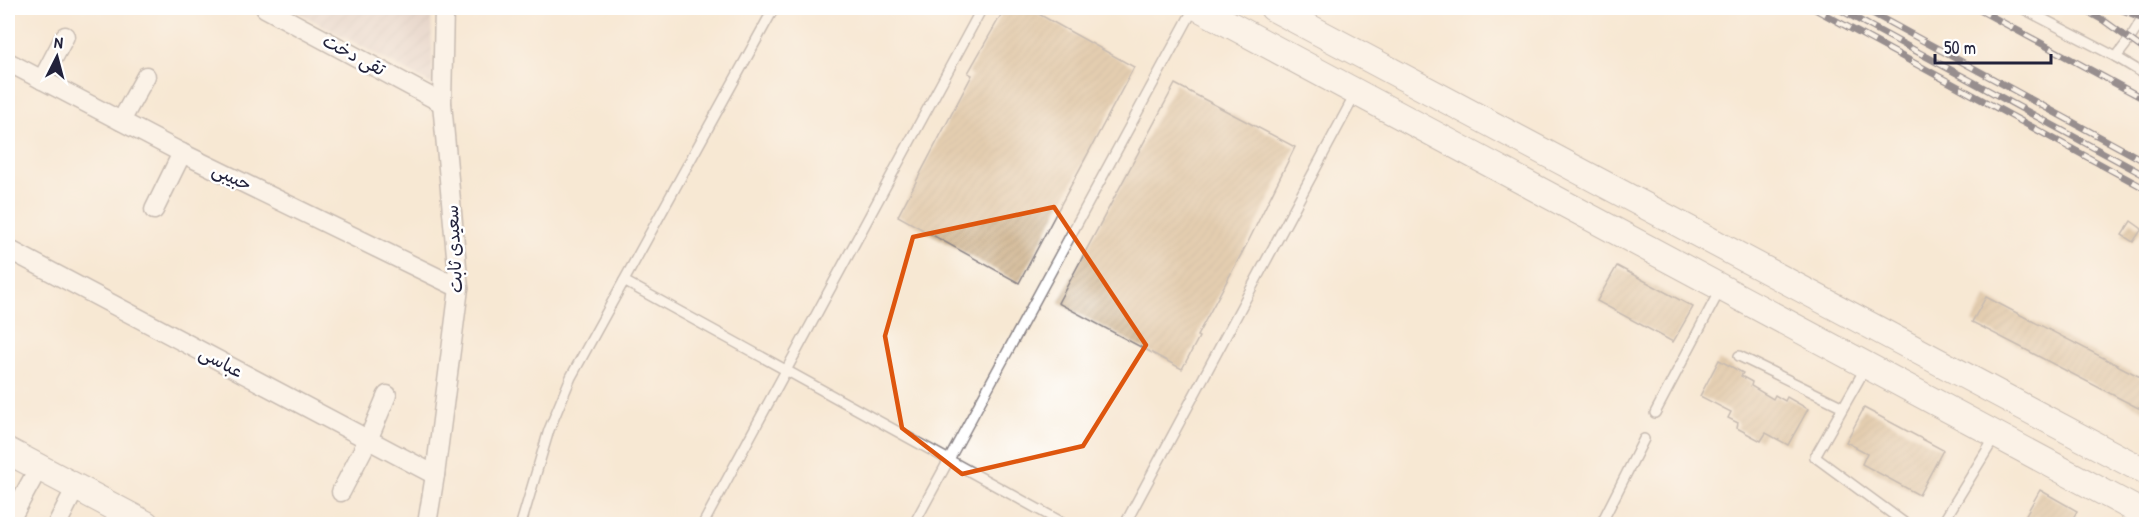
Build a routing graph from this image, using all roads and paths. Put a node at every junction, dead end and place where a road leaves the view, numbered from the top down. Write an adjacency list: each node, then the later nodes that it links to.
1 (265, 8): 18 (street, تقی دخت)
2 (444, 8): 18 (street, سعیدی ثابت)
3 (774, 8): 24 (lane)
4 (982, 8): 29 (lane)
5 (1194, 8): 37 (lane)
6 (1198, 8): 17 (street)
7 (1273, 8): 12 (street)
8 (2022, 8): 11 (lane)
9 (2145, 8): 11 (lane)
10 (64, 36): 16 (street)
11 (2116, 57): 14 (lane)
12 (1371, 60): 17 (street); 23 (street)
13 (8, 62): 16 (street, حبیبی)
14 (2146, 75)
15 (146, 76): 19 (street)
16 (42, 80): 19 (street, حبیبی)
17 (1356, 92): 26 (street); 52 (lane)
18 (442, 103): 25 (street, سعیدی ثابت)
19 (121, 121): 20 (street, حبیبی)
20 (182, 153): 21 (street); 25 (street, حبیبی)
21 (154, 210)
22 (8, 249): 35 (street, عباسی)
23 (1753, 263): 26 (street); 39 (street)
24 (624, 281): 29 (lane); 48 (lane)
25 (459, 288): 40 (street, سعیدی ثابت)
26 (1728, 291): 28 (street); 32 (lane)
27 (1739, 356): 31 (lane)
28 (1867, 365): 31 (lane); 33 (street)
29 (785, 371): 37 (lane); 49 (lane)
30 (387, 395): 35 (street)
31 (1843, 407): 54 (lane)
32 (1655, 412)
33 (1996, 435): 43 (street); 55 (lane)
34 (1644, 439): 53 (lane)
35 (368, 440): 40 (street, عباسی); 42 (street)
36 (8, 454): 38 (street)
37 (947, 460): 50 (lane); 51 (lane)
38 (39, 468): 41 (street); 44 (street)
39 (2146, 472)
40 (435, 475): 47 (street, سعیدی ثابت)
41 (76, 487): 45 (street); 46 (street)
42 (341, 492)
43 (2146, 515)
44 (8, 525)
45 (57, 525)
46 (146, 525)
47 (427, 525)
48 (521, 525)
49 (703, 525)
50 (914, 525)
51 (1065, 525)
52 (1125, 525)
53 (1601, 525)
54 (1906, 525)
55 (1942, 525)

